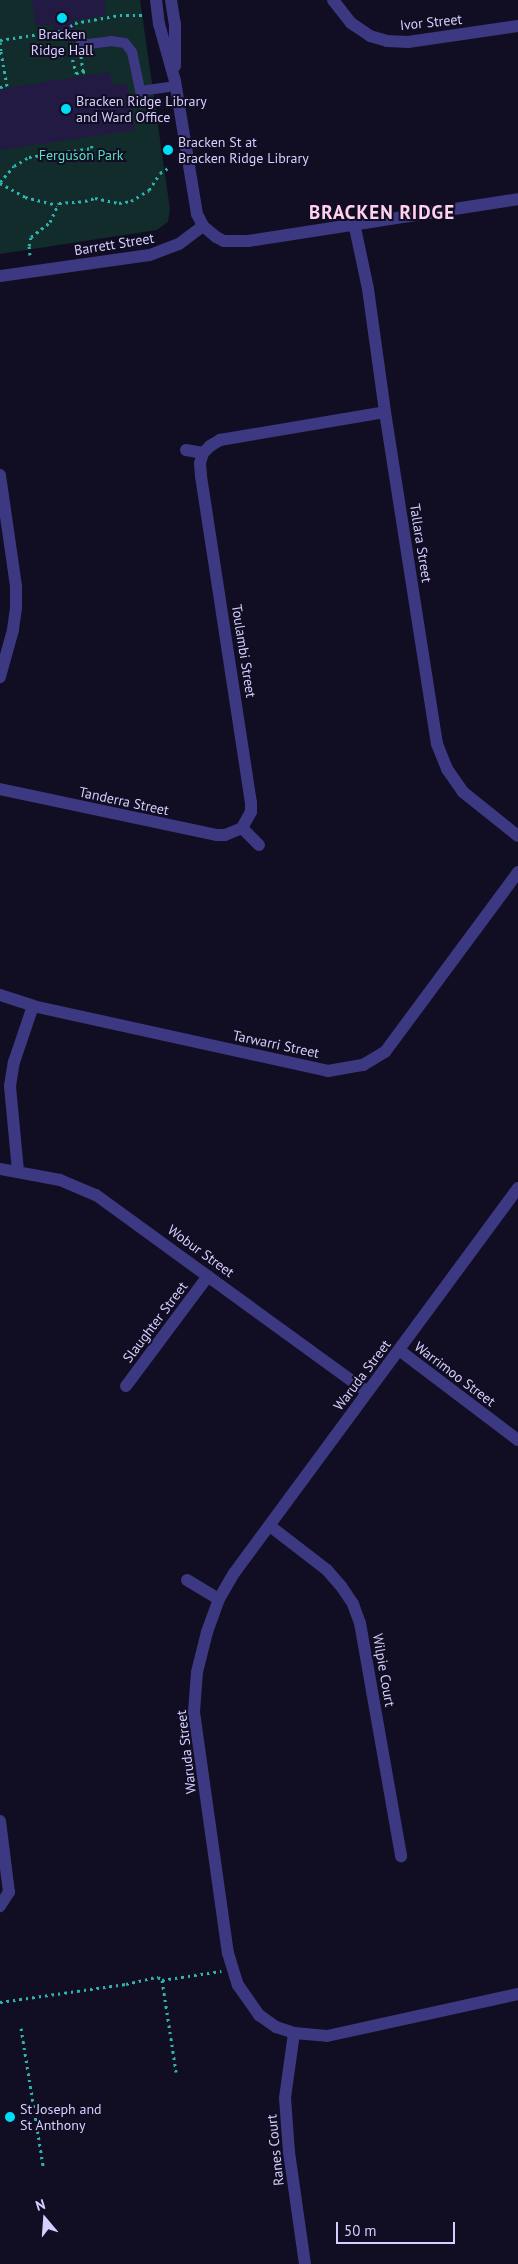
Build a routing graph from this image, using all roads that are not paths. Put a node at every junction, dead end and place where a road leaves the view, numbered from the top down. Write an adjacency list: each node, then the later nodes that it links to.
1 (156, 0): 6 (street)
2 (171, 0): 6 (street)
3 (334, 0): 4 (street, Ivor Street)
4 (518, 26)
5 (80, 45): 6 (lane)
6 (175, 83): 9 (street)
7 (518, 199): 8 (street)
8 (354, 223): 9 (street); 11 (street, Tallara Street)
9 (203, 226): 10 (street, Barrett Street)
10 (0, 276)
11 (385, 412): 13 (street); 18 (street, Tallara Street)
12 (186, 450): 13 (street)
13 (203, 453): 17 (street, Toulambi Street)
14 (0, 475): 15 (street)
15 (0, 677)
16 (0, 789): 17 (street, Tanderra Street)
17 (242, 828): 19 (street)
18 (518, 836)
19 (259, 845)
20 (518, 872): 22 (street, Tarwarri Street)
21 (0, 995): 22 (street, Tarwarri Street)
22 (33, 1006): 24 (street)
23 (0, 1169): 24 (street, Wobur Street)
24 (18, 1171): 26 (street, Wobur Street)
25 (518, 1188): 27 (street, Waruda Street)
26 (208, 1276): 28 (street, Slaughter Street); 29 (street, Wobur Street)
27 (399, 1350): 29 (street, Waruda Street); 30 (street, Warrimoo Street)
28 (126, 1386)
29 (367, 1392): 31 (street, Waruda Street)
30 (518, 1440)
31 (270, 1526): 33 (street, Waruda Street); 35 (street, Wilpie Court)
32 (187, 1580): 33 (street)
33 (219, 1598): 38 (street, Waruda Street)
34 (0, 1821): 36 (street)
35 (401, 1856)
36 (0, 1906)
37 (518, 1994): 38 (street, Waruda Street)
38 (294, 2033): 39 (street, Ranes Court)
39 (304, 2264)

